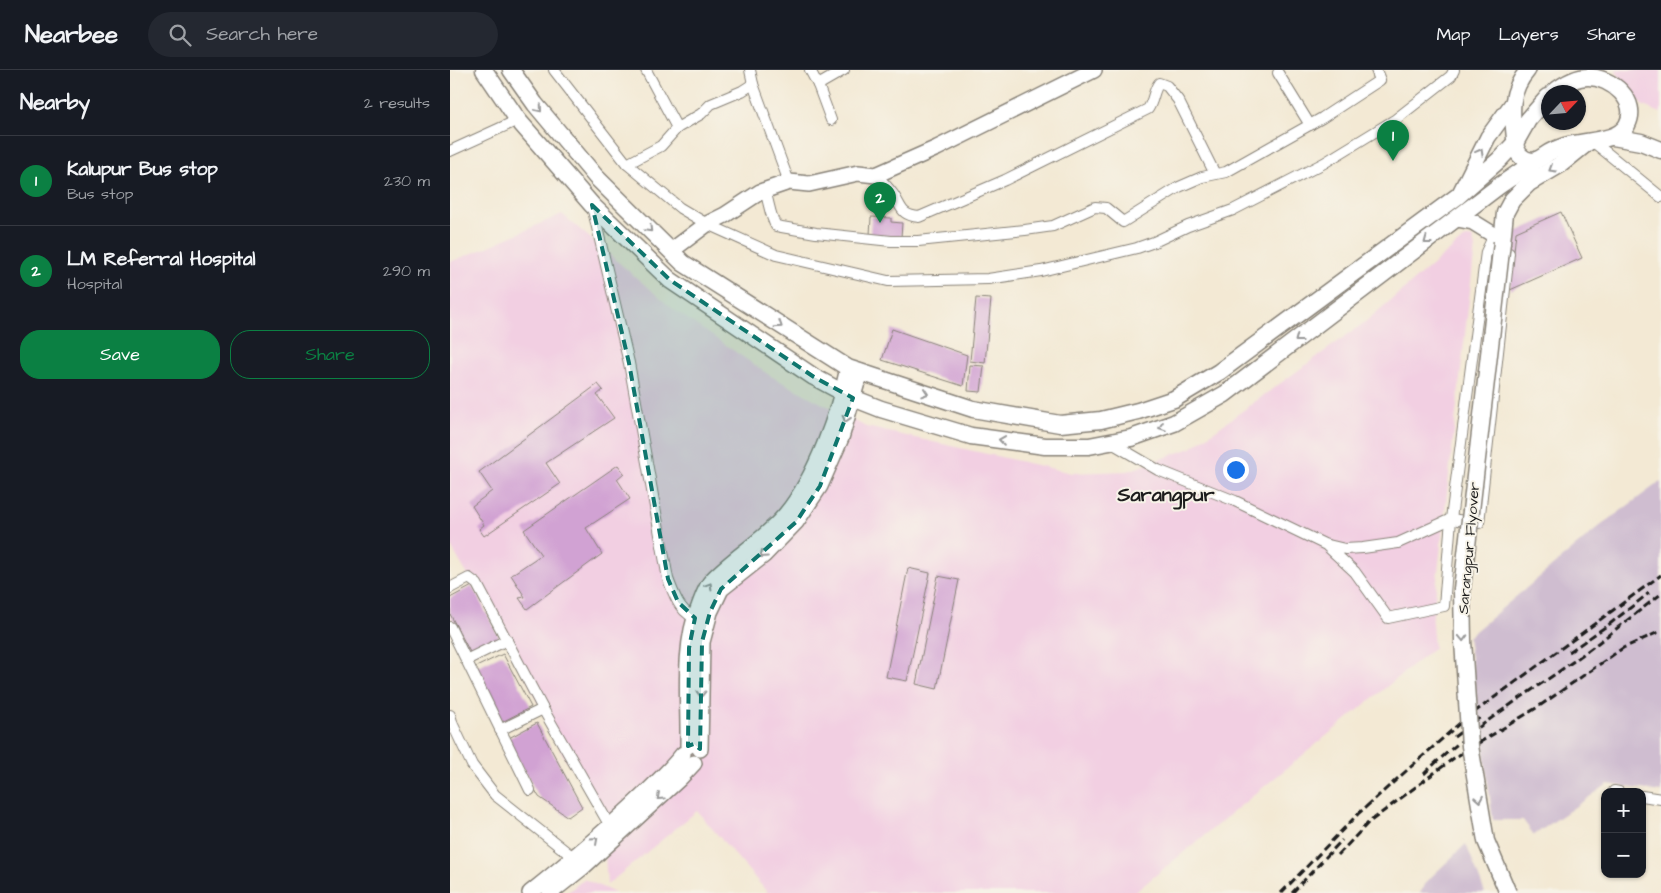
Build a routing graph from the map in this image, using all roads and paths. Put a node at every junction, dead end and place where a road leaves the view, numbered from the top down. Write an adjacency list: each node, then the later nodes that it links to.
1 (484, 70): 19 (main road)
2 (510, 70): 43 (main road, one-way to 43)
3 (554, 70): 30 (street)
4 (646, 70): 22 (street)
5 (750, 70): 14 (street)
6 (810, 70): 15 (street)
7 (844, 70): 15 (street)
8 (1094, 70): 32 (main road)
9 (1376, 70): 21 (street)
10 (1454, 70): 41 (street)
11 (1528, 70): 17 (main road)
12 (1278, 73): 21 (street)
13 (1596, 74): 16 (main road); 23 (main road)
14 (753, 84): 22 (street); 33 (street)
15 (818, 84): 20 (street)
16 (1567, 85)
17 (1512, 104): 25 (main road); 36 (main road, one-way to 17)
18 (1541, 106): 25 (main road)
19 (518, 120): 27 (street); 39 (main road)
20 (830, 120)
21 (1310, 125): 31 (street)
22 (677, 128): 30 (street)
23 (1613, 137): 24 (main road); 26 (main road)
24 (1591, 140): 29 (main road); 37 (street); 38 (main road, one-way to 38)
25 (1515, 143): 28 (main road); 29 (main road)
26 (1661, 150)
27 (450, 151)
28 (1499, 160): 34 (main road, Sarangpur Flyover); 36 (main road)
29 (1537, 160): 34 (main road)
30 (627, 164): 41 (street)
31 (1215, 174): 32 (street); 35 (street)
32 (876, 175): 33 (main road)
33 (789, 182): 35 (main road)
34 (1499, 186): 38 (main road, Sarangpur Flyover); 40 (main road)
35 (765, 190): 41 (main road)
36 (1458, 196): 44 (main road, one-way to 36)
37 (1661, 196)
38 (1505, 204): 42 (main road, Sarangpur Flyover); 47 (street)
39 (592, 205): 45 (main road); 50 (street)
40 (1457, 219): 42 (main road); 46 (main road, one-way to 46)
41 (707, 224): 43 (main road)
42 (1498, 238): 47 (street); 65 (main road, Sarangpur Flyover, one-way to 65, bridge)
43 (671, 251): 44 (main road, one-way to 44)
44 (854, 370): 45 (main road)
45 (848, 395): 46 (main road, one-way to 45); 50 (main road)
46 (1110, 442): 48 (street)
47 (1451, 520): 48 (street); 48 (street)
48 (1324, 544)
49 (450, 588): 52 (street)
50 (701, 620): 57 (main road)
51 (450, 627): 53 (street)
52 (507, 640): 53 (street); 54 (street)
53 (466, 660): 56 (street)
54 (542, 709): 56 (street); 61 (street)
55 (450, 715): 62 (street)
56 (500, 730): 58 (street)
57 (691, 753): 61 (main road); 62 (main road, one-way to 62)
58 (530, 790)
59 (1646, 797): 60 (street)
60 (1661, 799)
61 (610, 826): 62 (main road, one-way to 61)
62 (579, 862): 63 (main road); 64 (main road)
63 (530, 893)
64 (550, 893)
65 (1508, 893)

